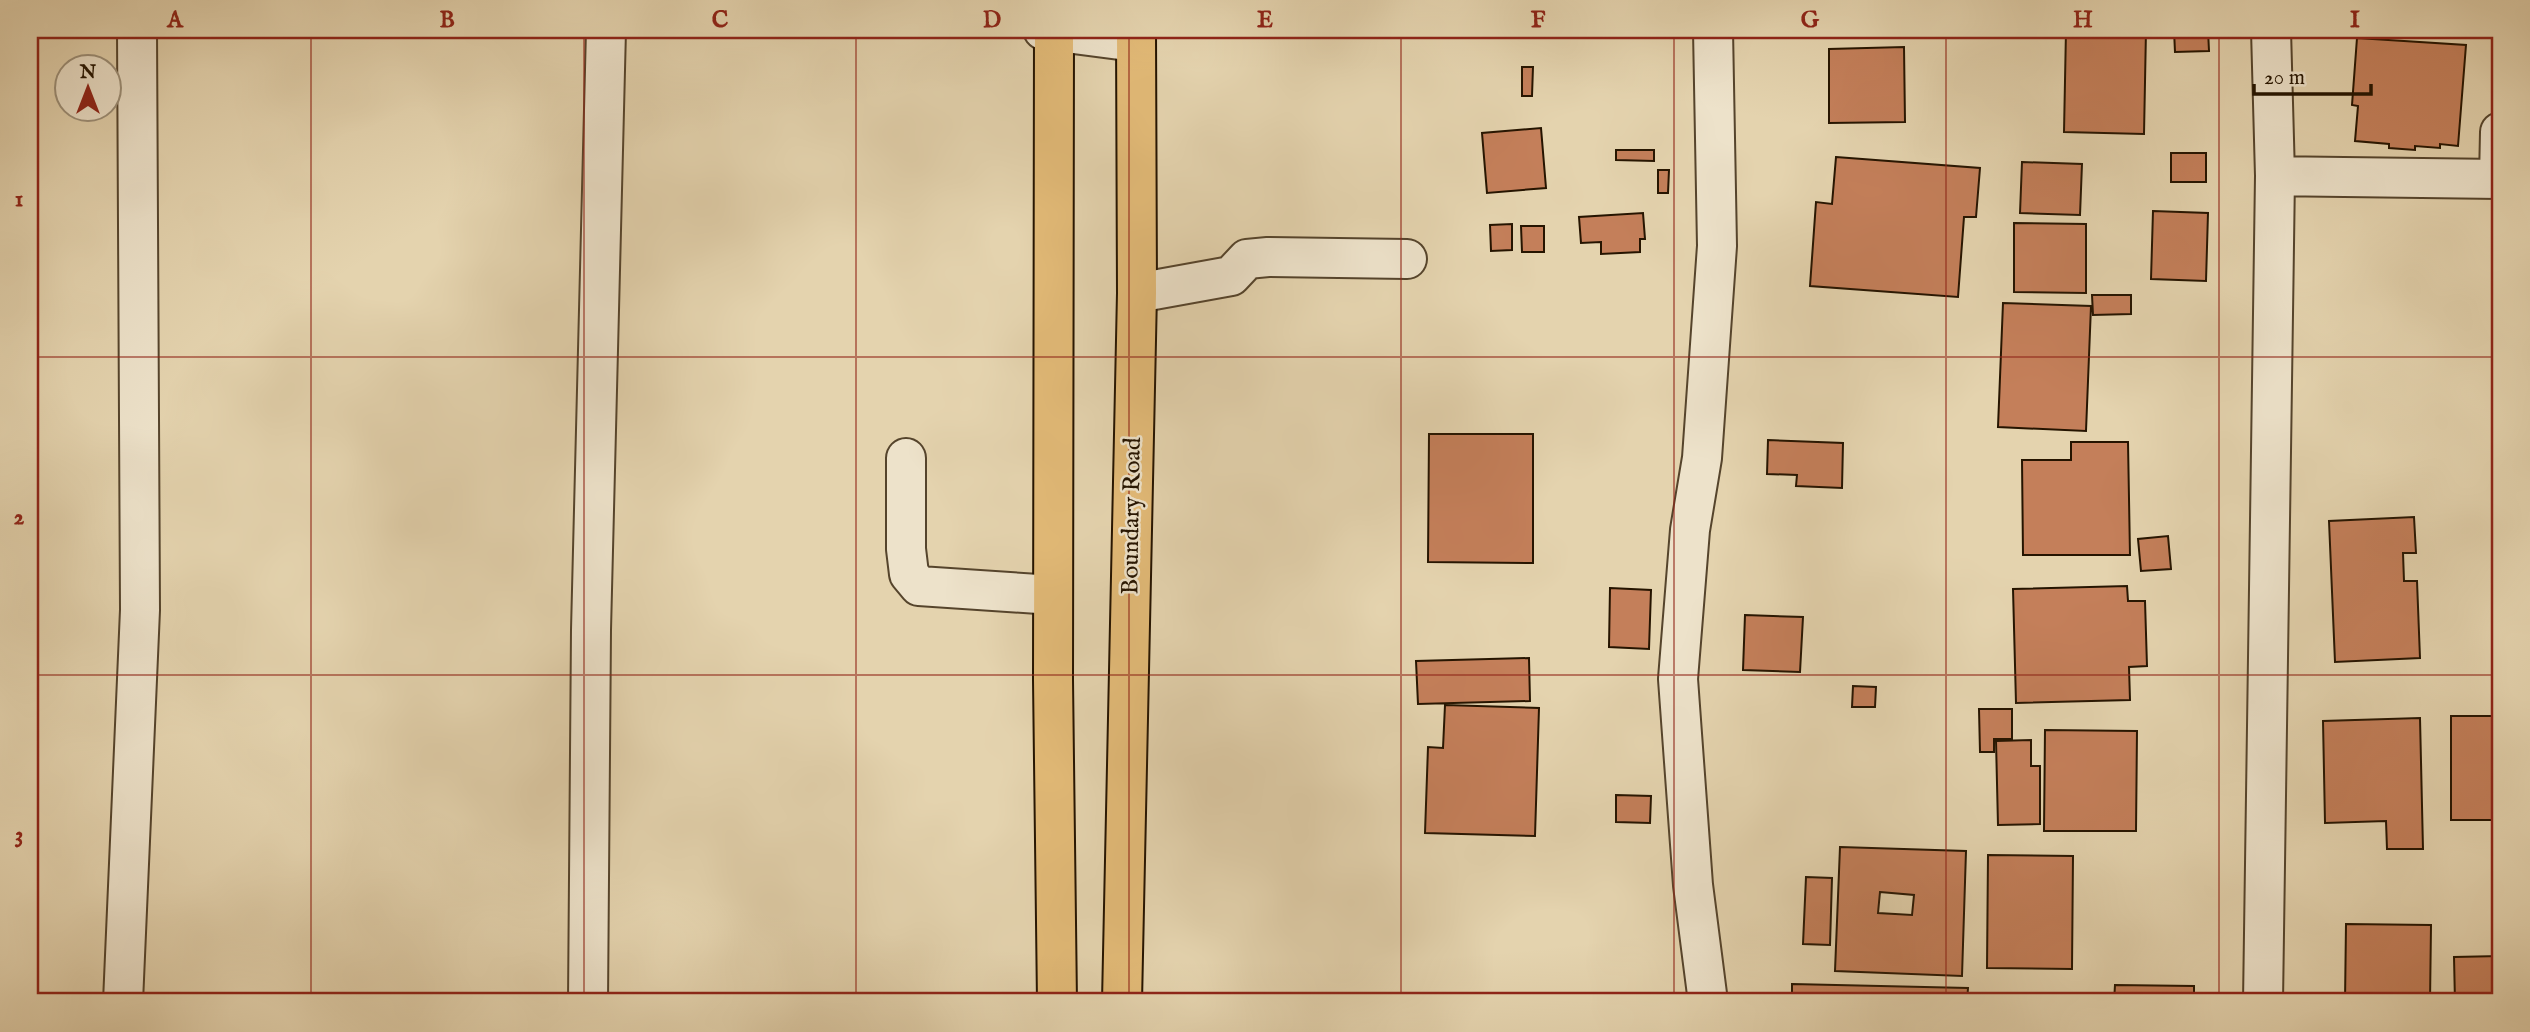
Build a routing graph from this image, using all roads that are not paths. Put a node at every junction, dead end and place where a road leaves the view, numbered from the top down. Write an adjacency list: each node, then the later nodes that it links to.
1 (137, 30): 15 (street)
2 (606, 30): 16 (street)
3 (1043, 30): 4 (street)
4 (1054, 30): 7 (street); 14 (main road)
5 (1713, 30): 19 (street)
6 (2271, 30): 9 (street)
7 (1136, 36): 12 (main road, Boundary Road)
8 (2500, 132): 10 (street)
9 (2275, 176): 10 (street); 20 (street)
10 (2500, 179)
11 (1407, 259): 12 (street)
12 (1137, 293): 18 (main road, Boundary Road)
13 (906, 458): 14 (street)
14 (1053, 595): 17 (main road)
15 (122, 1002)
16 (588, 1002)
17 (1057, 1002)
18 (1122, 1002)
19 (1707, 1002)
20 (2263, 1002)

